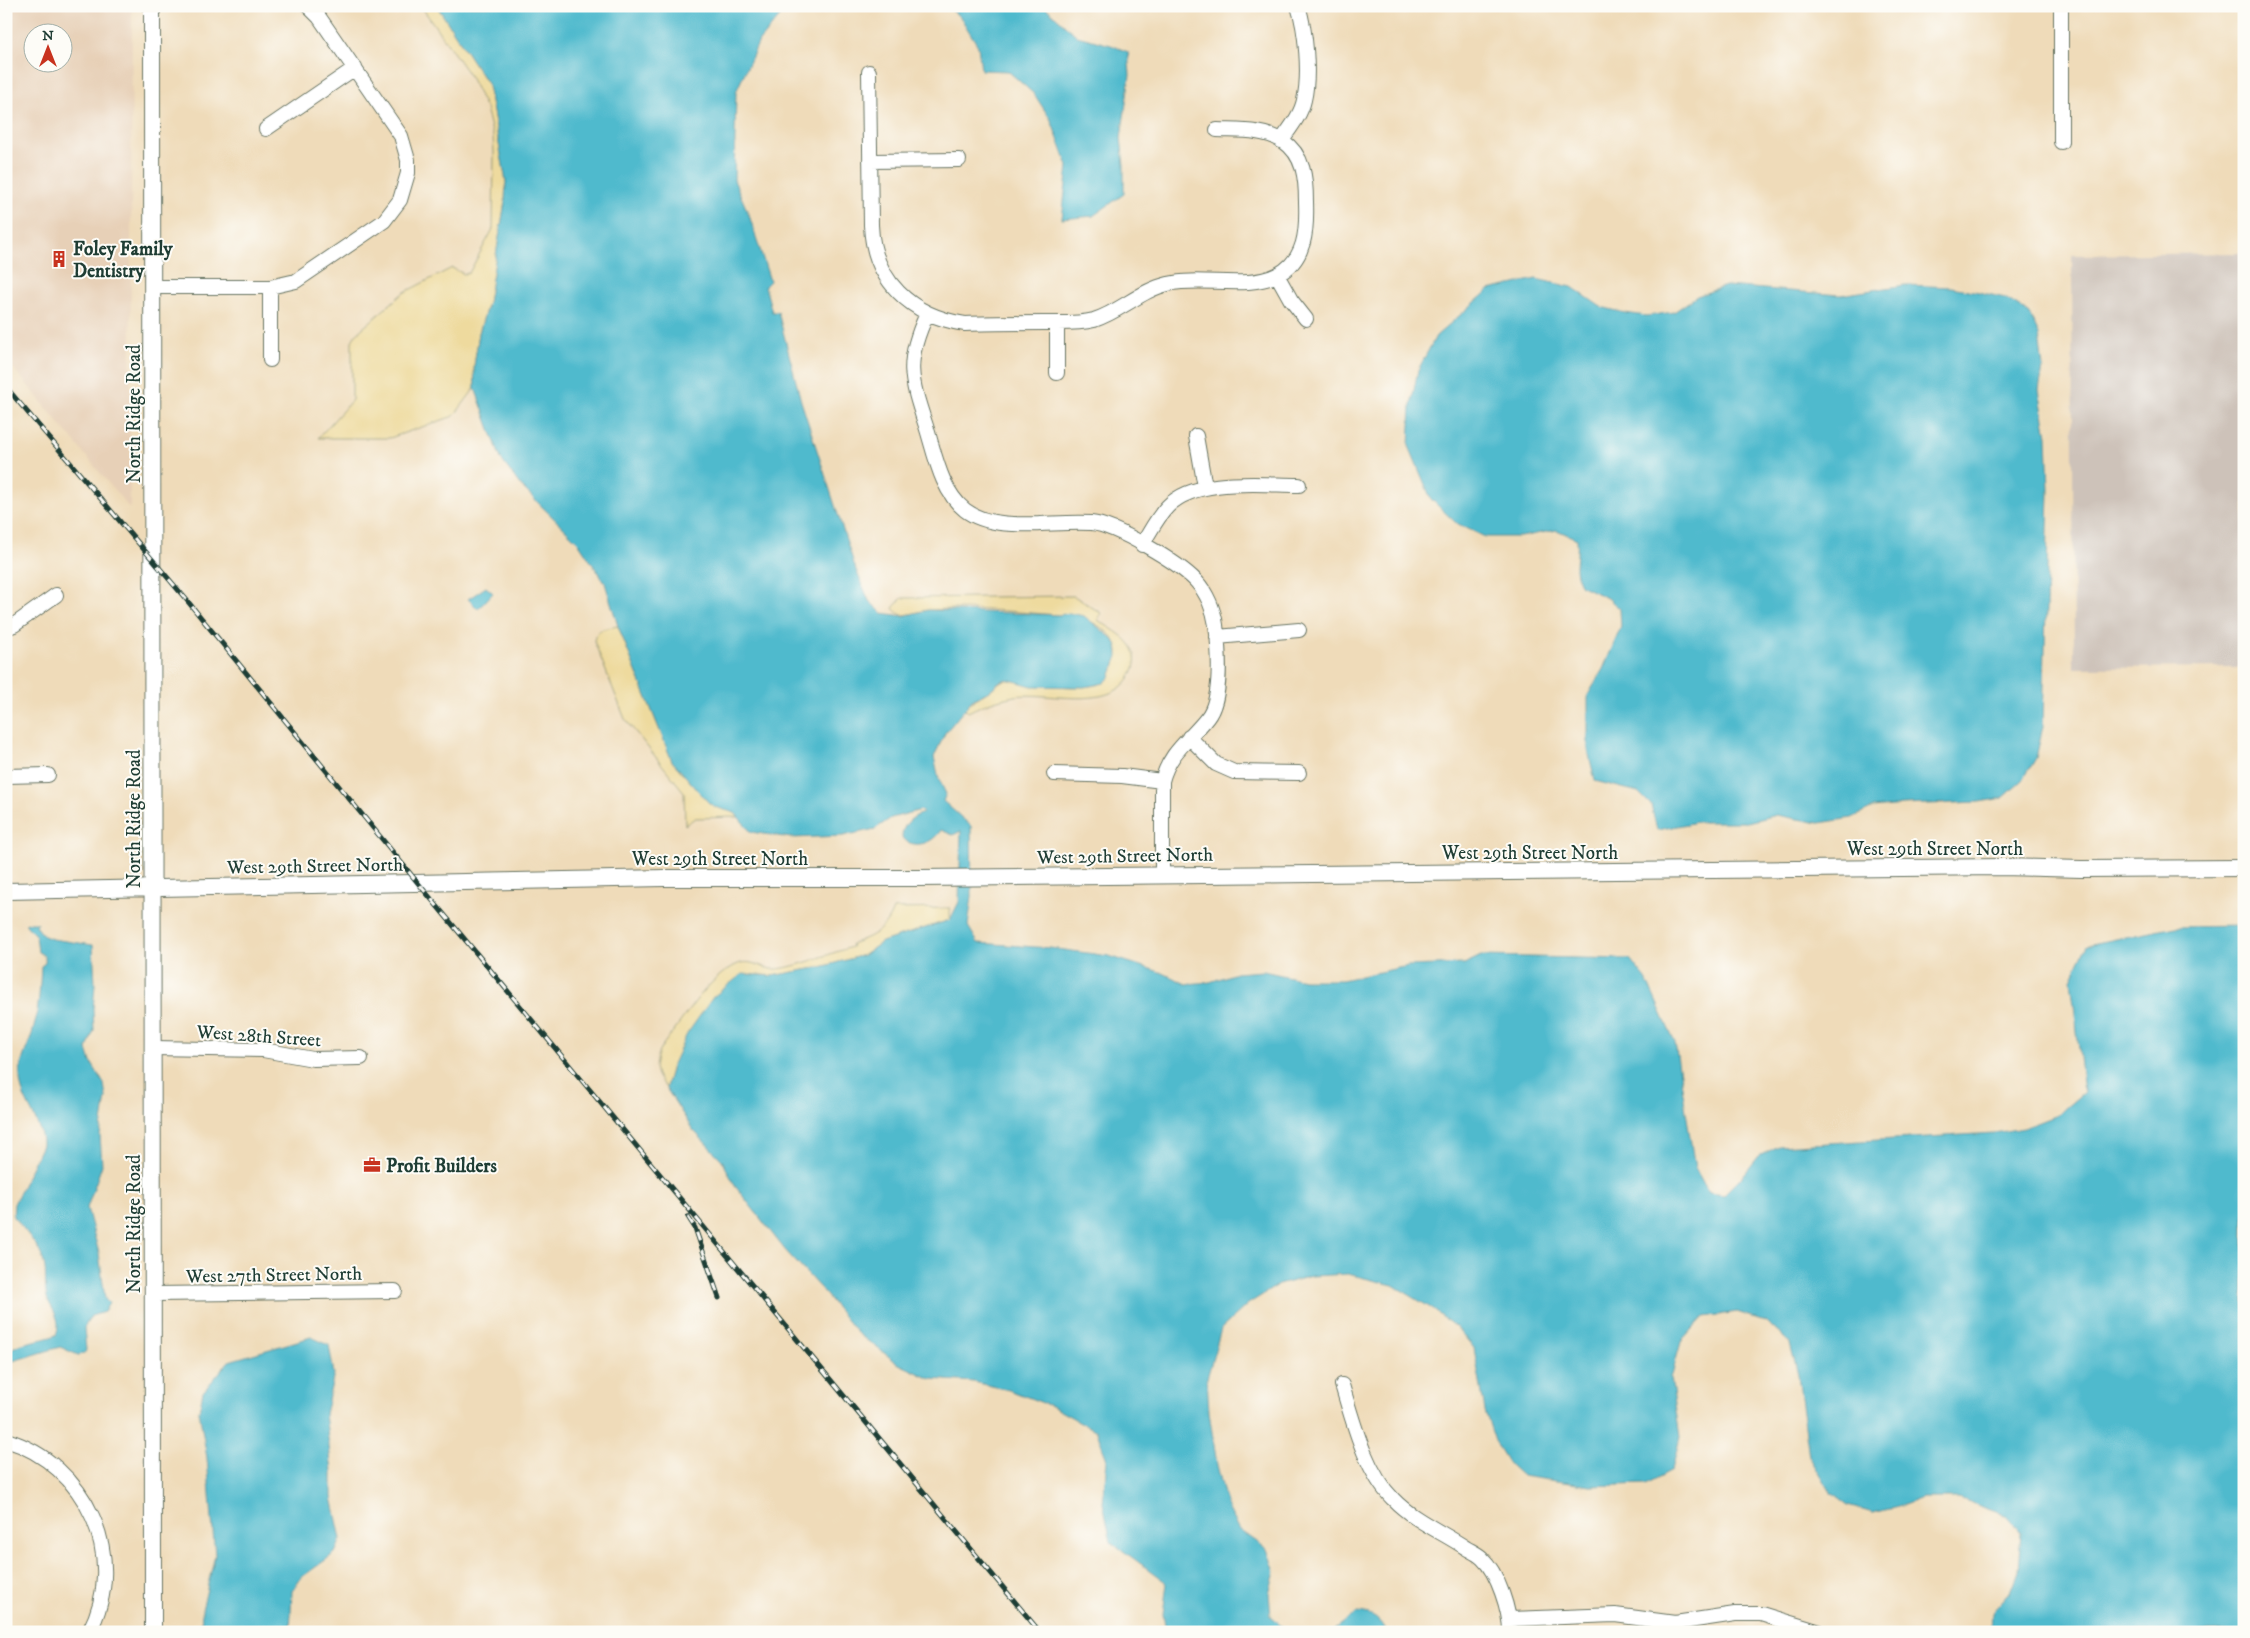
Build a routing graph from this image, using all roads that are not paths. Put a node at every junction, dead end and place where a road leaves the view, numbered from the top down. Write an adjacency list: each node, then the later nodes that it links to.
1 (152, 6): 15 (main road, North Ridge Road)
2 (308, 6): 5 (street)
3 (1298, 6): 9 (street)
4 (2060, 6): 10 (street)
5 (355, 68): 7 (street); 14 (street)
6 (869, 72): 12 (street)
7 (266, 129)
8 (1217, 130): 9 (street)
9 (1281, 141): 13 (street)
10 (2061, 142)
11 (959, 160): 12 (street)
12 (870, 161): 16 (street)
13 (1277, 275): 17 (street); 18 (street)
14 (270, 286): 15 (street); 19 (street)
15 (153, 287): 37 (main road, North Ridge Road)
16 (927, 314): 18 (street); 24 (street)
17 (1306, 319)
18 (1057, 323): 20 (street)
19 (270, 360)
20 (1057, 373)
21 (1196, 436): 23 (street)
22 (1299, 485): 23 (street)
23 (1205, 487): 24 (street)
24 (1142, 545): 28 (street)
25 (56, 595): 26 (street)
26 (6, 628)
27 (1299, 630): 28 (street)
28 (1217, 637): 29 (street)
29 (1188, 737): 30 (street); 34 (street)
30 (1299, 773)
31 (1054, 774): 34 (street)
32 (48, 775): 33 (street)
33 (6, 776)
34 (1162, 782): 36 (street)
35 (2244, 868): 36 (main road, West 29th Street North)
36 (1162, 875): 37 (main road, West 29th Street North)
37 (153, 888): 38 (main road, West 29th Street North); 39 (main road, North Ridge Road)
38 (6, 891)
39 (154, 1048): 40 (street, West 28th Street); 42 (main road, North Ridge Road)
40 (361, 1058)
41 (395, 1291): 42 (street, West 27th Street North)
42 (153, 1294): 47 (main road, North Ridge Road)
43 (1342, 1385): 45 (street)
44 (6, 1440): 46 (street)
45 (1510, 1625): 48 (street)
46 (89, 1632)
47 (153, 1632)
48 (1820, 1632)

